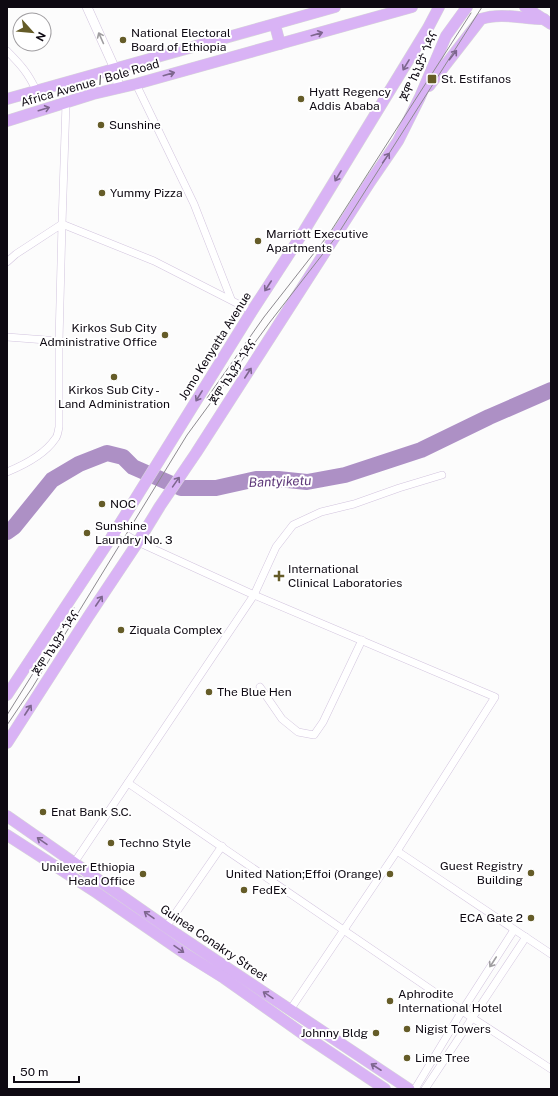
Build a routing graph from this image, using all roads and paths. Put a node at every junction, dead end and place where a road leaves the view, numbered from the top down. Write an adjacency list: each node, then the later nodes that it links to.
1 (88, 7): 11 (street, one-way to 1)
2 (335, 7): 8 (main road, Africa Avenue / Bole Road)
3 (412, 7): 9 (main road, Africa Avenue / Bole Road, one-way to 3)
4 (439, 7): 22 (main road, Jomo Kenyatta Avenue, one-way to 22)
5 (467, 7): 15 (main road, ጆሞ ኬኒያታ ጎዳና)
6 (526, 7): 7 (main road)
7 (547, 21): 15 (main road, one-way to 7)
8 (275, 25): 9 (main road); 11 (main road, Africa Avenue / Bole Road)
9 (280, 44): 12 (main road, Africa Avenue / Bole Road, one-way to 9)
10 (7, 52): 14 (street)
11 (115, 69): 13 (street); 14 (main road, Africa Avenue / Bole Road)
12 (136, 84): 13 (main road, Africa Avenue / Bole Road); 21 (street)
13 (119, 88): 17 (main road, Africa Avenue / Bole Road)
14 (36, 90): 16 (main road, Africa Avenue / Bole Road)
15 (420, 97): 28 (main road, ጆሞ ኬኒያታ ጎዳና, one-way to 15)
16 (7, 99)
17 (66, 103): 18 (main road, Africa Avenue / Bole Road, one-way to 17); 19 (street)
18 (7, 120)
19 (62, 224): 20 (street); 21 (street); 24 (street)
20 (7, 262)
21 (231, 299): 22 (street)
22 (252, 311): 27 (main road, Jomo Kenyatta Avenue, one-way to 27)
23 (7, 337): 24 (street)
24 (59, 342): 25 (street)
25 (7, 472)
26 (442, 475): 29 (street)
27 (116, 530): 28 (street); 32 (main road, Jomo Kenyatta Avenue)
28 (138, 542): 29 (street); 33 (main road, ጆሞ ኬኒያታ ጎዳና, one-way to 28)
29 (254, 595): 30 (street); 34 (street)
30 (362, 640): 31 (street); 38 (street)
31 (260, 687)
32 (7, 695)
33 (7, 743)
34 (128, 783): 37 (street); 39 (street)
35 (9, 822): 39 (main road, Guinea Conakry Street, one-way to 35)
36 (7, 835): 41 (main road, Guinea Conakry Street)
37 (222, 846): 42 (street); 43 (street)
38 (397, 851): 43 (street); 44 (street)
39 (74, 863): 40 (main road, Guinea Conakry Street)
40 (105, 884): 41 (main road); 42 (main road, Guinea Conakry Street, one-way to 40)
41 (97, 893): 51 (main road, Guinea Conakry Street, one-way to 51)
42 (166, 927): 47 (main road, Guinea Conakry Street, one-way to 42)
43 (343, 930): 47 (street); 48 (street)
44 (514, 930): 45 (street); 48 (street, one-way to 48)
45 (526, 937): 46 (street); 49 (street)
46 (551, 954)
47 (290, 1010): 50 (main road, Guinea Conakry Street)
48 (462, 1011): 49 (street); 55 (street)
49 (471, 1017): 52 (street); 56 (street)
50 (317, 1028): 51 (street); 54 (main road, Guinea Conakry Street, one-way to 50)
51 (310, 1039): 53 (main road, Guinea Conakry Street)
52 (551, 1069)
53 (385, 1089)
54 (409, 1089)
55 (415, 1089)
56 (425, 1089)

